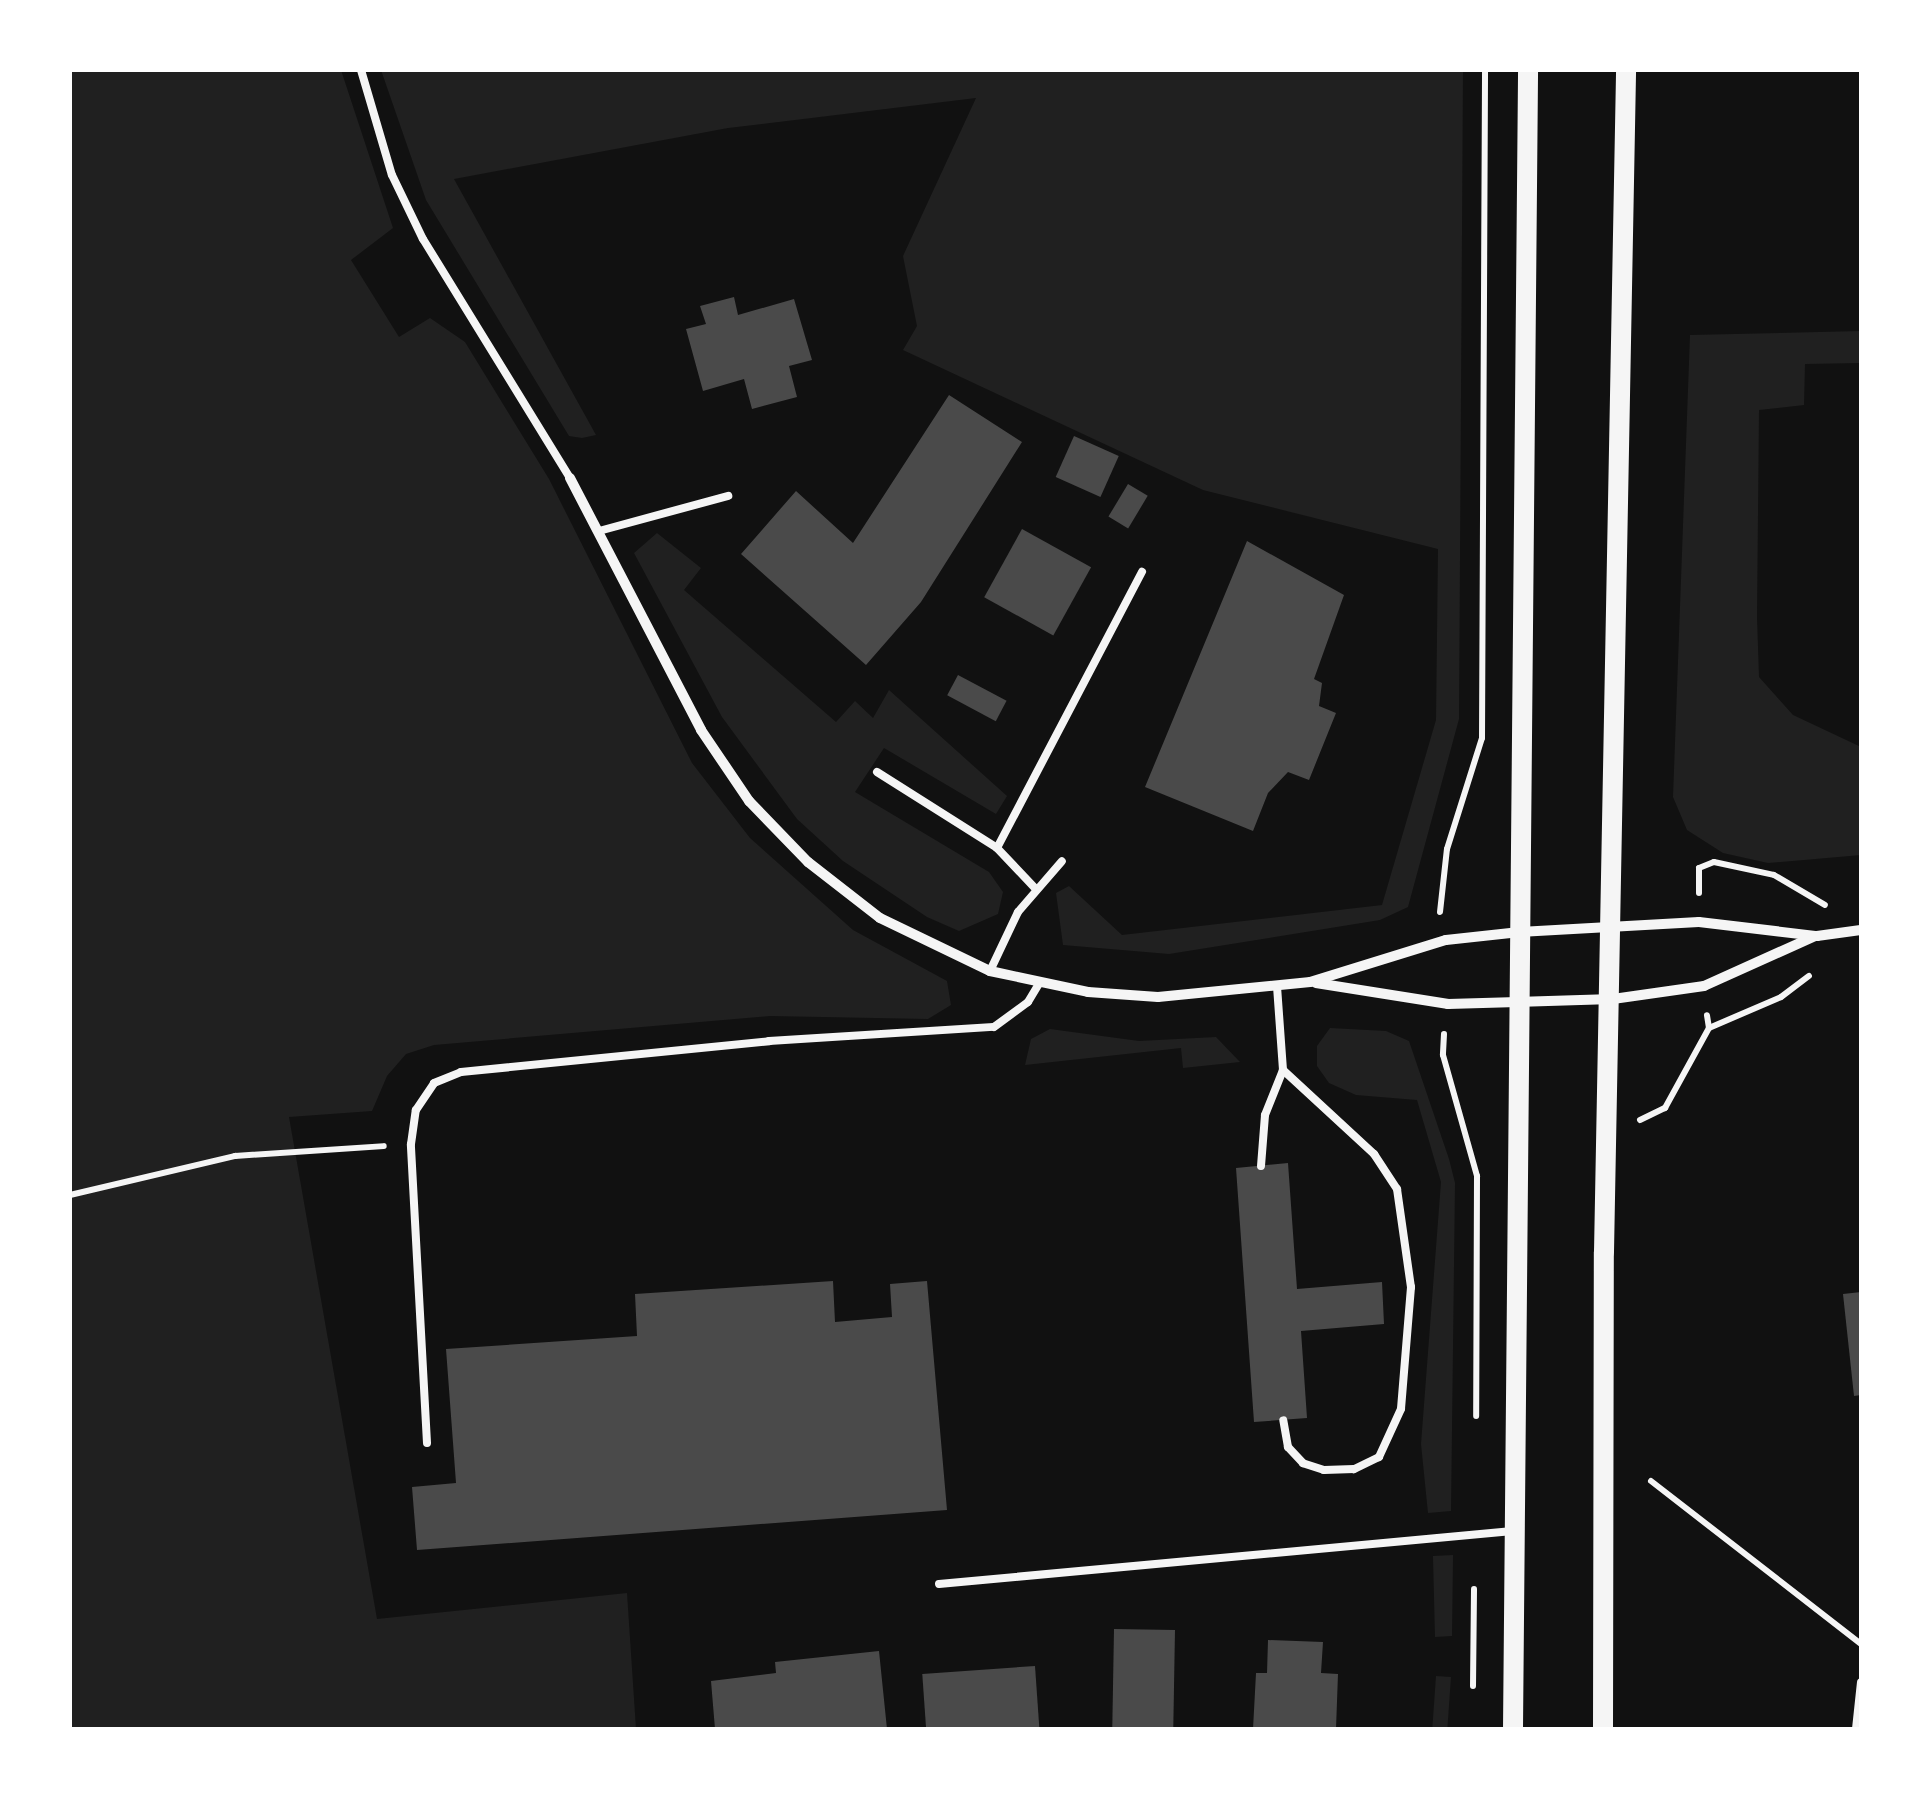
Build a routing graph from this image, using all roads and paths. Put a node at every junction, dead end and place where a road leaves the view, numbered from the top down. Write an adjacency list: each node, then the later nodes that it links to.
1 (362, 70): 5 (lane)
2 (1485, 70): 19 (path)
3 (1528, 70): 17 (main road)
4 (1626, 70): 15 (main road)
5 (570, 478): 7 (street)
6 (728, 496): 7 (lane)
7 (599, 531): 21 (street)
8 (1142, 572): 10 (lane)
9 (877, 772): 10 (lane)
10 (997, 848): 12 (lane)
11 (1062, 861): 12 (lane)
12 (1034, 887): 21 (lane)
13 (1832, 909): 14 (path)
14 (1699, 922): 15 (street); 18 (street)
15 (1614, 928): 17 (street); 25 (main road)
16 (1861, 930): 18 (street)
17 (1520, 932): 19 (street); 27 (main road)
18 (1817, 936): 25 (street)
19 (1446, 940): 23 (street)
20 (1821, 966): 28 (path)
21 (990, 970): 22 (street)
22 (1040, 982): 24 (street); 30 (lane)
23 (1310, 982): 24 (street); 26 (street)
24 (1277, 986): 29 (lane)
25 (1613, 1000): 27 (street); 42 (main road)
26 (1448, 1004): 27 (street); 34 (path)
27 (1516, 1004): 37 (main road)
28 (1709, 1028)
29 (1282, 1070): 31 (lane); 33 (lane)
30 (410, 1144): 32 (path); 35 (lane)
31 (1261, 1166)
32 (70, 1196)
33 (1283, 1420)
34 (1476, 1435)
35 (427, 1443)
36 (1651, 1481): 39 (path)
37 (1513, 1531): 38 (lane); 41 (main road)
38 (939, 1584)
39 (1861, 1644)
40 (1861, 1682): 43 (lane)
41 (1513, 1729)
42 (1603, 1729)
43 (1856, 1729)

